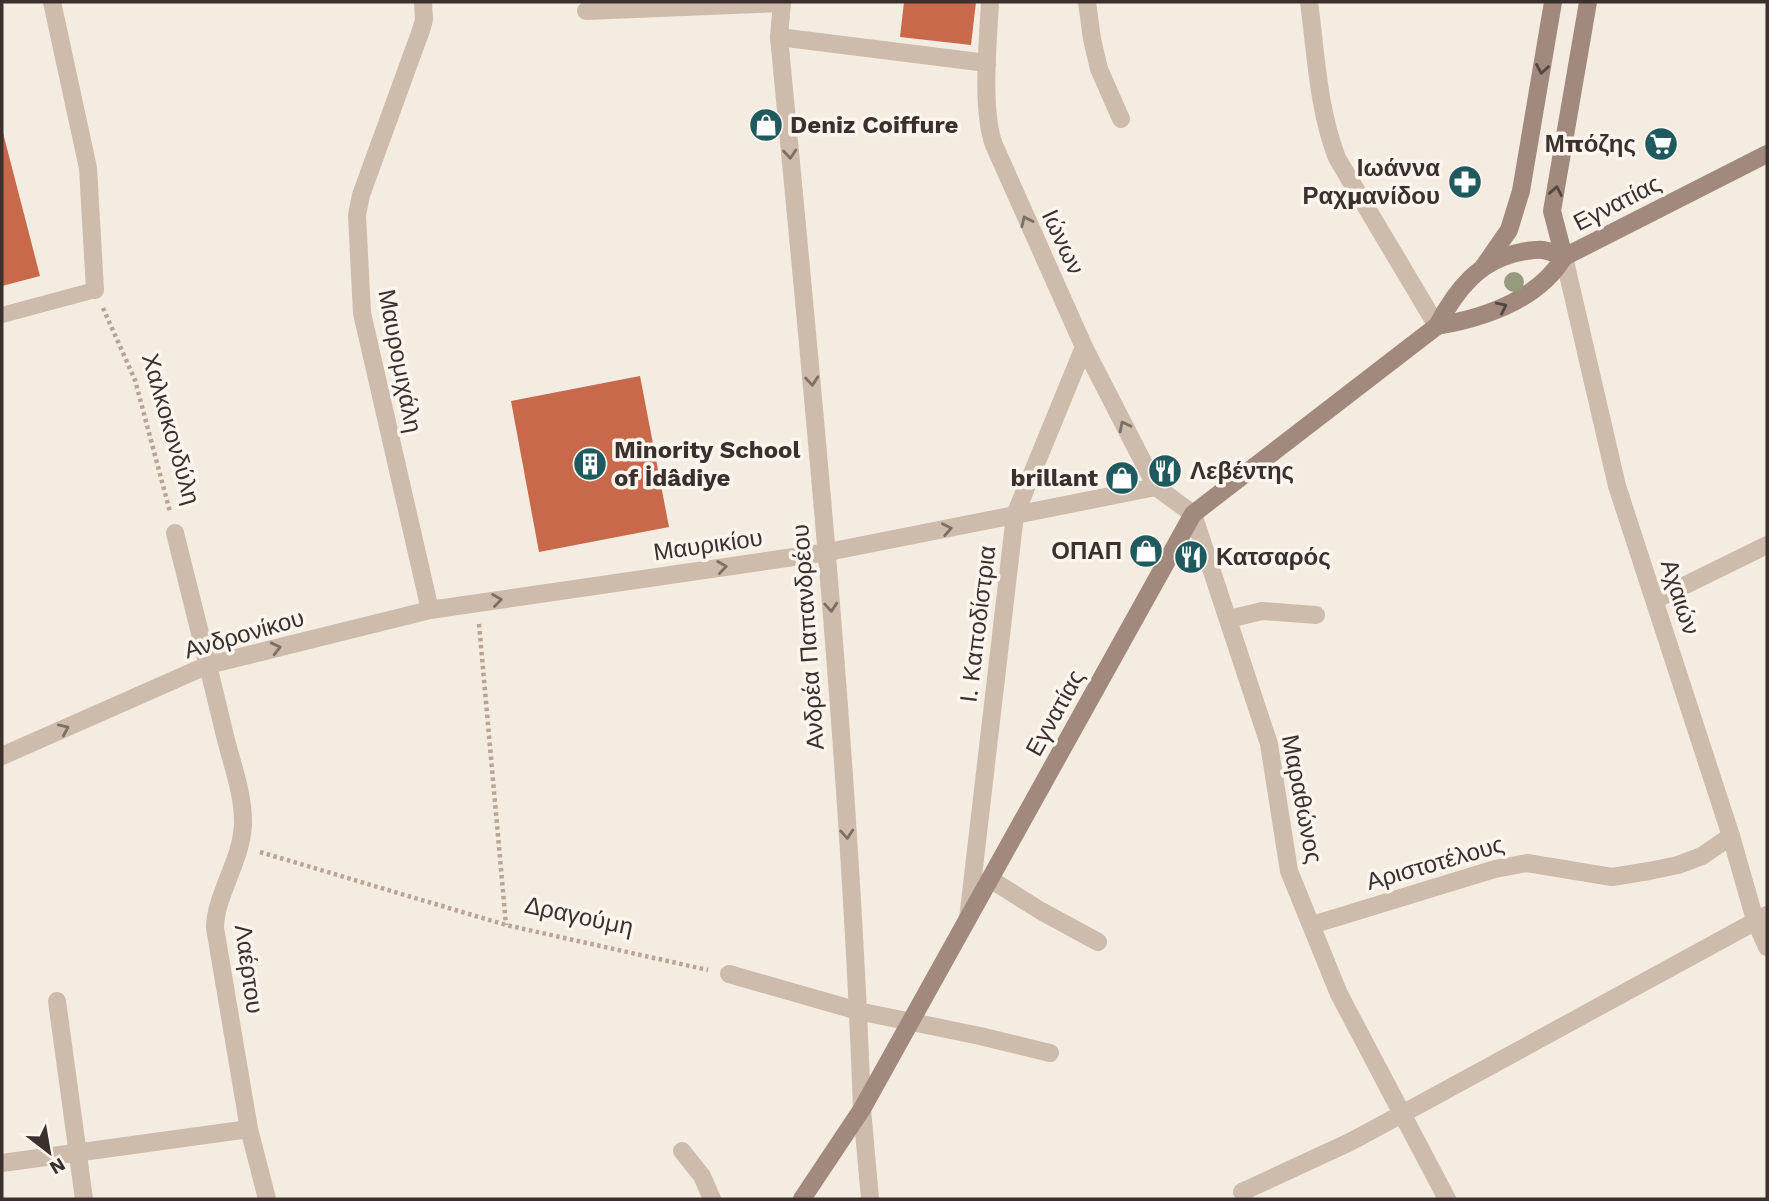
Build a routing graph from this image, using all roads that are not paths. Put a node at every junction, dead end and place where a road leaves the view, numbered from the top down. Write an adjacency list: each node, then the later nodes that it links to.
1 (52, 2): 16 (street)
2 (424, 2): 27 (street, Μαυρομιχάλη)
3 (990, 2): 11 (street, Ιώνων)
4 (1087, 2): 12 (street)
5 (1310, 2): 18 (street)
6 (1553, 2): 15 (main road, one-way to 15)
7 (1588, 2): 14 (main road, one-way to 7)
8 (782, 3): 9 (street); 10 (street, Ανδρέα Παπανδρέου)
9 (586, 11)
10 (779, 37): 11 (street); 25 (street, Ανδρέα Παπανδρέου, one-way to 25)
11 (987, 63): 19 (street, Ιώνων, one-way to 11)
12 (1121, 119)
13 (1767, 154): 14 (main road, Εγνατίας)
14 (1564, 257): 15 (main road); 18 (main road, one-way to 14); 26 (street, Αχαιών)
15 (1484, 267): 18 (main road)
16 (95, 290): 17 (lane)
17 (2, 314)
18 (1437, 326): 21 (main road, Εγνατίας)
19 (1084, 347): 20 (street, Ιώνων, one-way to 19); 22 (street, Ι. Καποδίστρια)
20 (1156, 487): 21 (street); 22 (street, Μαυρικίου)
21 (1193, 514): 29 (street, Μαραθώνος); 33 (main road, Εγνατίας)
22 (1015, 515): 25 (street, Μαυρικίου, one-way to 22); 35 (street, Ι. Καποδίστρια)
23 (175, 533): 30 (street, Χαλκοκονδύλη)
24 (1767, 545): 26 (street)
25 (828, 552): 27 (street, Μαυρικίου, one-way to 25); 41 (street, Ανδρέα Παπανδρέου, one-way to 41)
26 (1655, 600): 32 (street, Αχαιών)
27 (430, 610): 30 (street, Ανδρονίκου, one-way to 27)
28 (1316, 615): 29 (street)
29 (1229, 619): 36 (street, Μαραθώνος)
30 (208, 665): 31 (street, Ανδρονίκου, one-way to 30); 46 (street, Λαέρτου)
31 (2, 756)
32 (1731, 836): 34 (street, Αχαιών); 36 (street, Αριστοτέλους)
33 (990, 878): 35 (main road, Εγνατίας); 37 (street)
34 (1761, 918): 38 (street, Αχαιών); 45 (street)
35 (968, 920): 42 (main road, Εγνατίας)
36 (1312, 925): 45 (street, Μαραθώνος)
37 (1098, 942)
38 (1767, 947)
39 (729, 974): 41 (street)
40 (57, 1001): 48 (street)
41 (859, 1012): 42 (street); 44 (street, Ανδρέα Παπανδρέου)
42 (910, 1021): 43 (street); 44 (main road, Εγνατίας)
43 (1050, 1053)
44 (862, 1109): 54 (main road, Εγνατίας); 55 (street, Ανδρέα Παπανδρέου)
45 (1402, 1114): 50 (street); 56 (street, Μαραθώνος)
46 (249, 1129): 48 (street); 52 (street, Λαέρτου)
47 (682, 1151): 53 (street)
48 (78, 1153): 49 (street); 51 (street)
49 (2, 1163)
50 (1242, 1192)
51 (84, 1199)
52 (267, 1199)
53 (712, 1199)
54 (802, 1199)
55 (870, 1199)
56 (1447, 1199)

